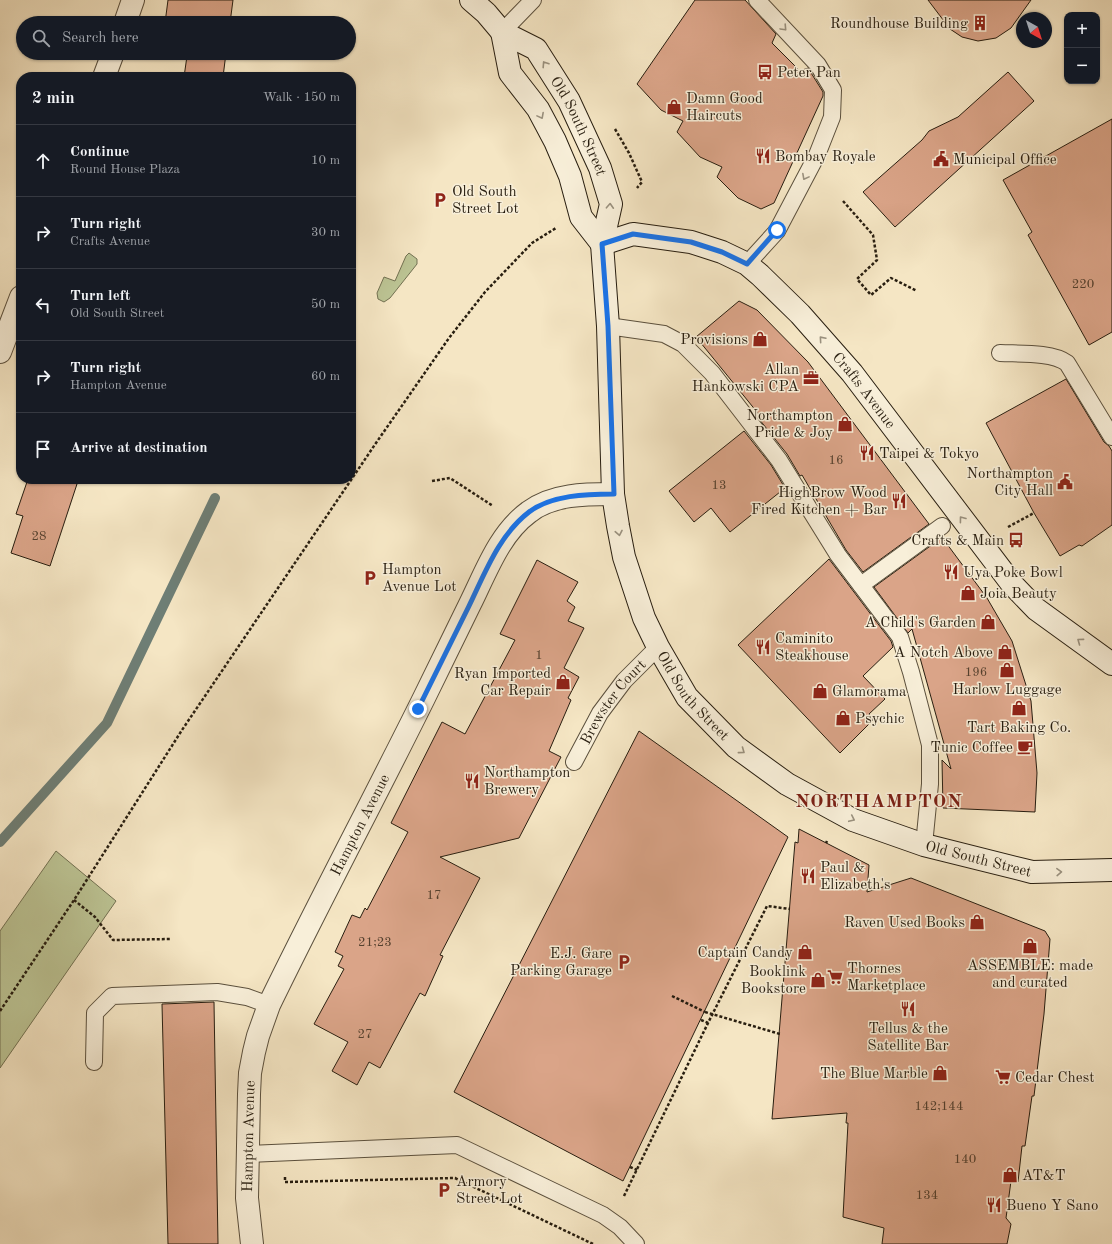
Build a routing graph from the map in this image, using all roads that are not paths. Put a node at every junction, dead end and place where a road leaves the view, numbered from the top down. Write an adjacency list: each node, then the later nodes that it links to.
1 (133, 0): 5 (street)
2 (471, 0): 6 (street, Old South Street)
3 (533, 0): 6 (lane)
4 (757, 0): 10 (lane, one-way to 10)
5 (127, 16)
6 (502, 32): 9 (street, Old South Street, one-way to 9); 9 (street, Old South Street, one-way to 6)
7 (110, 60): 8 (street)
8 (106, 72)
9 (602, 244): 10 (street, Crafts Avenue); 12 (street, Old South Street)
10 (747, 264): 20 (street, Crafts Avenue, one-way to 10)
11 (16, 310): 13 (street)
12 (608, 326): 16 (street, Old South Street); 18 (lane)
13 (0, 352)
14 (1000, 353): 15 (lane)
15 (1112, 437)
16 (614, 494): 19 (street, Old South Street, one-way to 19); 24 (street, Hampton Avenue)
17 (942, 526): 18 (lane)
18 (861, 585): 22 (lane)
19 (658, 647): 21 (lane, Brewster Court); 22 (street, Old South Street, one-way to 22)
20 (1112, 664)
21 (574, 762)
22 (924, 845): 23 (street, Old South Street, one-way to 23)
23 (1112, 870)
24 (269, 1006): 25 (lane); 26 (street, Hampton Avenue)
25 (94, 1062)
26 (249, 1154): 27 (street, Hampton Avenue); 28 (lane)
27 (252, 1244)
28 (636, 1244)

